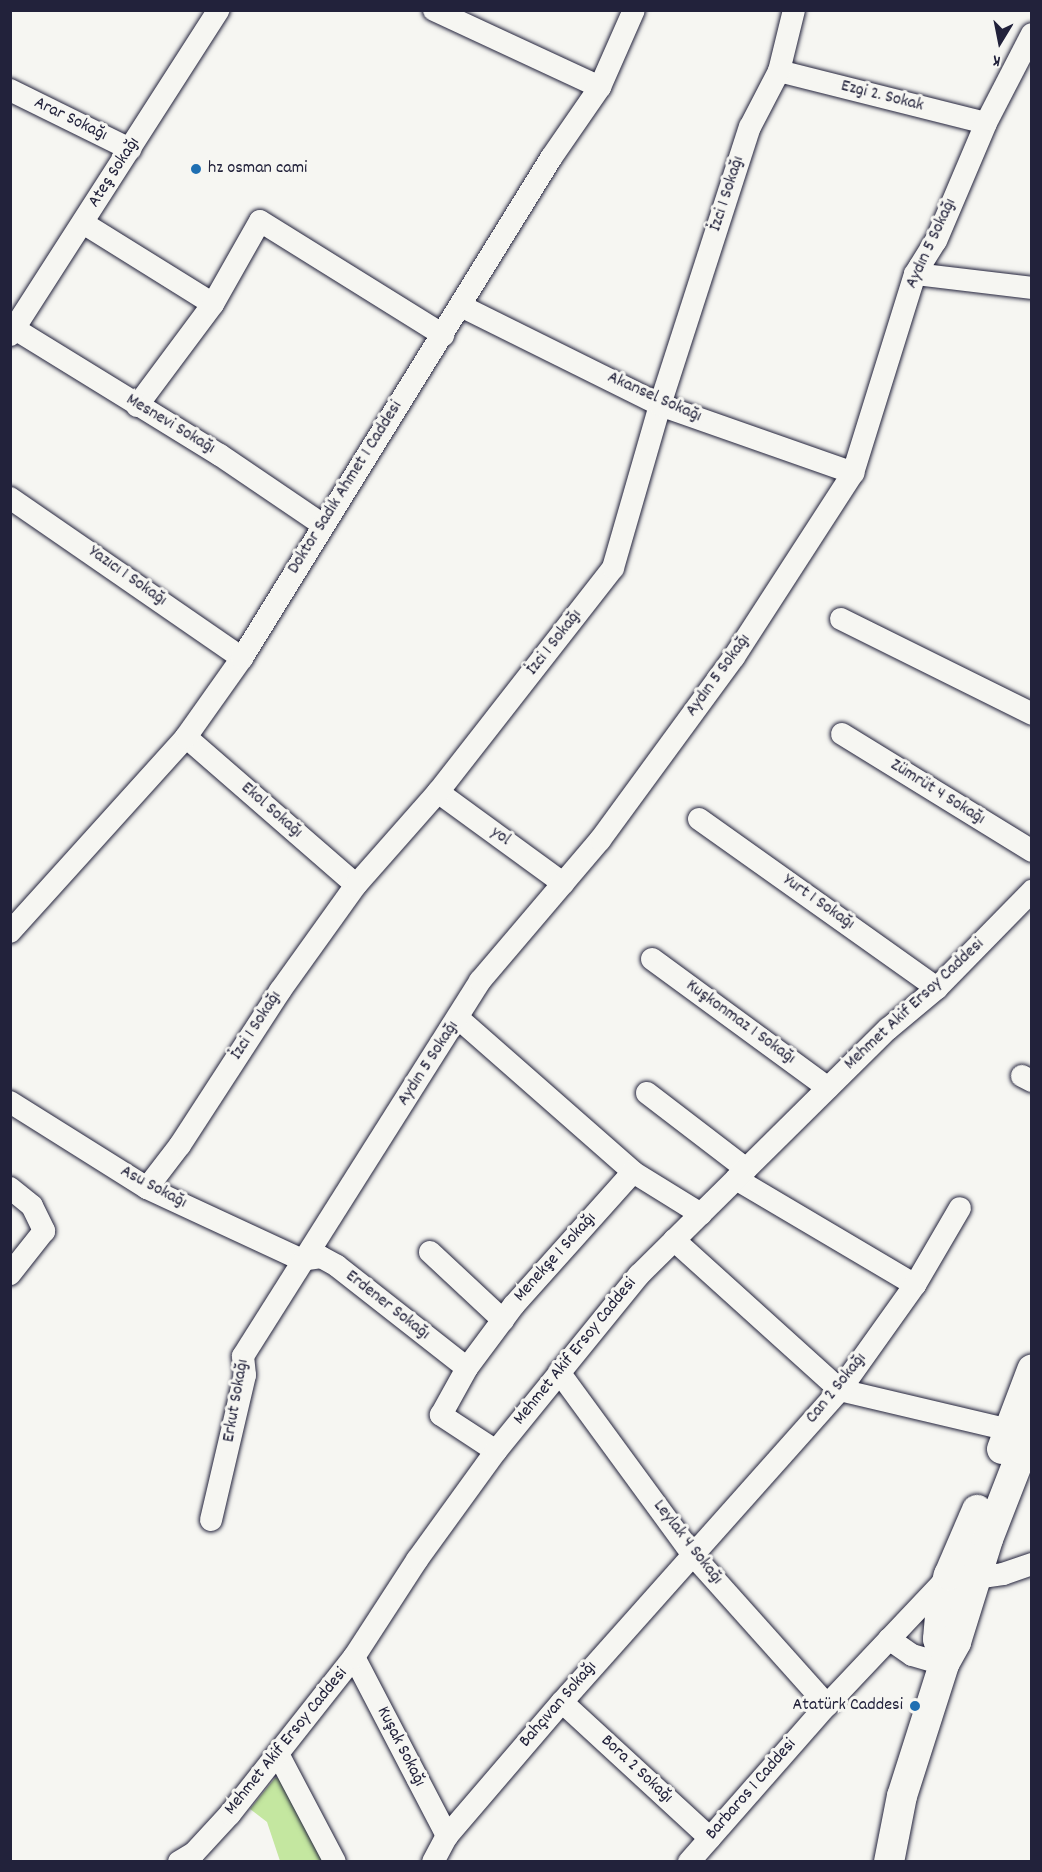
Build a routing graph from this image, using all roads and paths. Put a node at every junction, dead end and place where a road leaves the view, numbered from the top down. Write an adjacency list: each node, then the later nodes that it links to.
1 (219, 10): 10 (street, Ateş Sokağı)
2 (435, 10): 7 (street)
3 (634, 10): 7 (street, Doktor Sadık Ahmet 1 Caddesi)
4 (794, 10): 6 (street, İzci 1 Sokağı)
5 (1032, 34): 9 (street, Aydın 5 Sokağı)
6 (779, 71): 9 (street, Ezgi 2. Sokak); 18 (street, İzci 1 Sokağı)
7 (600, 87): 15 (street, Doktor Sadık Ahmet 1 Caddesi)
8 (10, 90): 10 (street, Arar Sokağı)
9 (986, 123): 12 (street, Aydın 5 Sokağı)
10 (130, 149): 11 (street, Ateş Sokağı)
11 (83, 223): 14 (street); 16 (street, Ateş Sokağı)
12 (915, 274): 13 (street); 20 (street, Aydın 5 Sokağı)
13 (1032, 288)
14 (213, 304): 17 (street); 19 (street)
15 (461, 306): 17 (street, Doktor Sadık Ahmet 1 Caddesi); 18 (street, Akansel Sokağı)
16 (13, 332): 19 (street, Mesnevi Sokağı)
17 (443, 335): 22 (street, Doktor Sadık Ahmet 1 Caddesi)
18 (660, 405): 20 (street, Akansel Sokağı); 28 (street, İzci 1 Sokağı)
19 (137, 406): 22 (street, Mesnevi Sokağı)
20 (853, 473): 31 (street, Aydın 5 Sokağı)
21 (10, 498): 24 (street, Yazıcı 1 Sokağı)
22 (323, 525): 24 (street, Doktor Sadık Ahmet 1 Caddesi)
23 (841, 619): 25 (street)
24 (242, 658): 27 (street, Doktor Sadık Ahmet 1 Caddesi)
25 (1032, 714)
26 (843, 734): 30 (street, Zümrüt 4 Sokağı)
27 (186, 737): 32 (street, Ekol Sokağı); 34 (street, Doktor Sadık Ahmet 1 Caddesi)
28 (438, 792): 31 (street, yol); 32 (street, İzci 1 Sokağı)
29 (699, 819): 36 (street, Yurt 1 Sokağı)
30 (1032, 851)
31 (563, 883): 37 (street, Aydın 5 Sokağı)
32 (356, 885): 44 (street, İzci 1 Sokağı)
33 (1032, 891): 36 (street, Mehmet Akif Ersoy Caddesi)
34 (10, 932)
35 (652, 959): 38 (street, Kuşkonmaz 1 Sokağı)
36 (937, 988): 38 (street, Mehmet Akif Ersoy Caddesi)
37 (458, 1018): 41 (street); 49 (street, Aydın 5 Sokağı)
38 (828, 1088): 42 (street, Mehmet Akif Ersoy Caddesi)
39 (647, 1094): 42 (street)
40 (10, 1102): 44 (street, Asu Sokağı)
41 (633, 1172): 46 (street); 52 (street, Menekşe 1 Sokağı)
42 (741, 1174): 46 (street, Mehmet Akif Ersoy Caddesi); 51 (street)
43 (10, 1188): 50 (street)
44 (147, 1188): 49 (street, Asu Sokağı)
45 (960, 1208): 51 (street, Can 2 Sokağı)
46 (701, 1214): 47 (street, Mehmet Akif Ersoy Caddesi)
47 (674, 1240): 55 (street, Mehmet Akif Ersoy Caddesi); 56 (street)
48 (430, 1252): 52 (street)
49 (302, 1260): 53 (street, Erdener Sokağı); 59 (street, Erkut Sokağı)
50 (10, 1274)
51 (915, 1285): 56 (street, Can 2 Sokağı)
52 (503, 1320): 53 (street, Menekşe 1 Sokağı)
53 (467, 1368): 58 (street, Menekşe 1 Sokağı)
54 (1032, 1370): 57 (main road)
55 (558, 1372): 58 (street, Mehmet Akif Ersoy Caddesi); 60 (street, Leylak 4 Sokağı)
56 (840, 1390): 57 (street); 60 (street, Can 2 Sokağı)
57 (1025, 1433): 62 (main road)
58 (496, 1450): 64 (street, Mehmet Akif Ersoy Caddesi)
59 (211, 1520)
60 (692, 1554): 66 (street, Bahçıvan Sokağı); 67 (street, Leylak 4 Sokağı)
61 (1032, 1564): 62 (street)
62 (962, 1577): 63 (street, Barbaros 1 Caddesi); 65 (main road)
63 (889, 1639): 65 (street); 67 (street, Barbaros 1 Caddesi)
64 (354, 1657): 68 (street, Mehmet Akif Ersoy Caddesi); 69 (street, Kuşak Sokağı)
65 (940, 1678): 75 (main road)
66 (562, 1702): 69 (street, Bahçıvan Sokağı); 70 (street, Bora 2 Sokağı)
67 (827, 1705): 70 (street, Barbaros 1 Caddesi)
68 (278, 1754): 71 (street, Mehmet Akif Ersoy Caddesi); 72 (street)
69 (447, 1836): 73 (street, Bahçıvan Sokağı)
70 (710, 1838): 74 (street, Barbaros 1 Caddesi)
71 (179, 1862)
72 (335, 1862)
73 (433, 1862)
74 (689, 1862)
75 (889, 1862)

